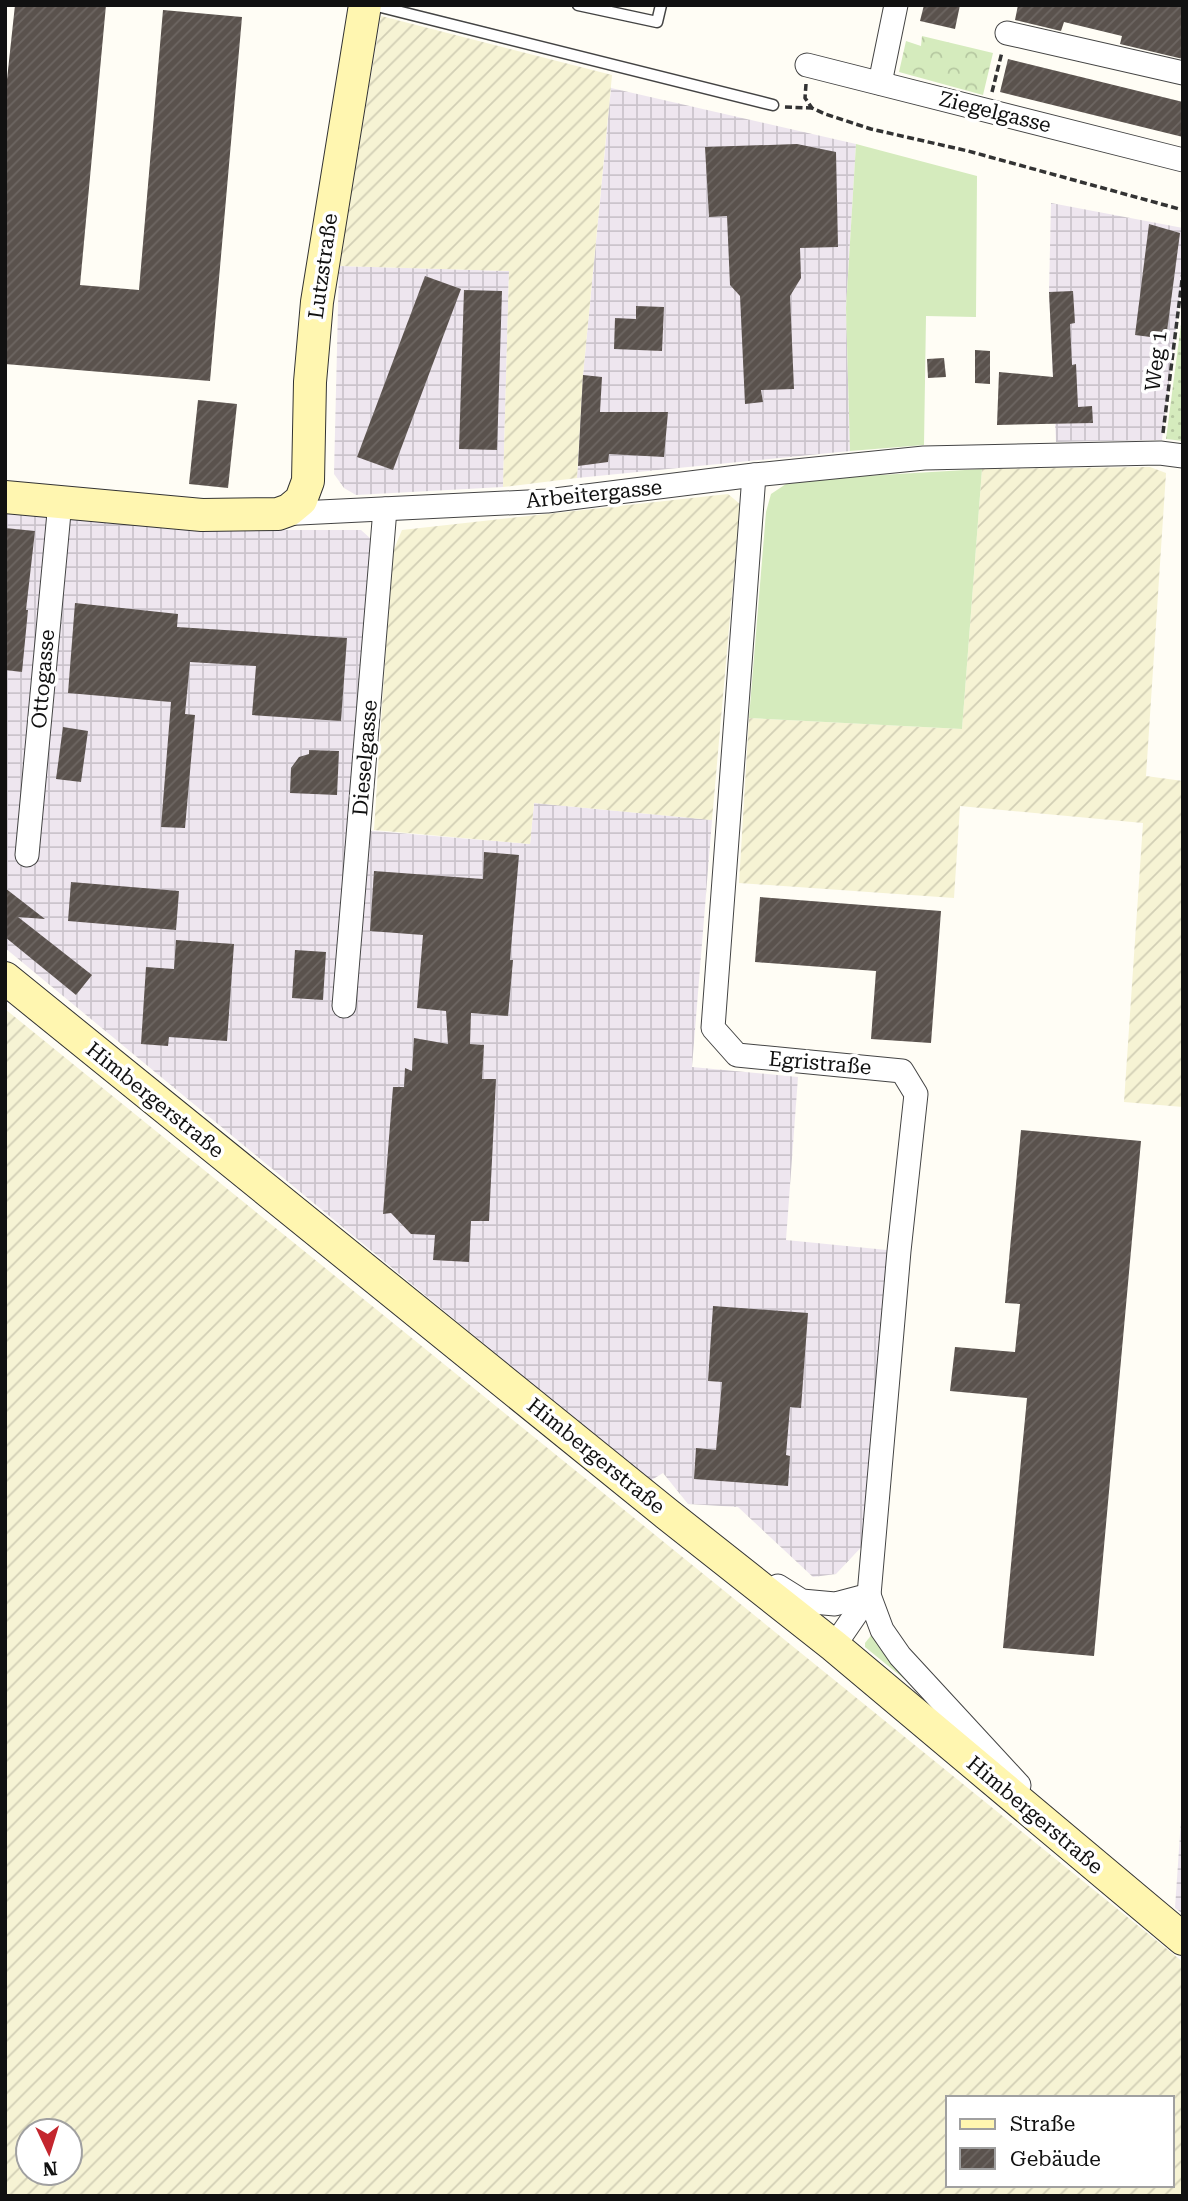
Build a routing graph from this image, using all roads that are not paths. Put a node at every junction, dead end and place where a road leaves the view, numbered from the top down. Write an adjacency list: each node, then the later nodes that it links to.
1 (365, 5): 17 (street, Lutzstraße)
2 (373, 5): 10 (lane)
3 (578, 5): 4 (lane)
4 (661, 5)
5 (895, 5): 9 (street)
6 (1007, 33): 8 (street)
7 (807, 65): 9 (street, Ziegelgasse)
8 (1183, 73)
9 (880, 83): 11 (street, Ziegelgasse)
10 (773, 105)
11 (1183, 159)
12 (1172, 454): 13 (street, Arbeitergasse)
13 (754, 475): 16 (street, Arbeitergasse); 22 (street, Egristraße)
14 (5, 497): 15 (street, Arbeitergasse)
15 (60, 502): 17 (street, Arbeitergasse); 18 (street, Ottogasse)
16 (385, 509): 17 (street, Arbeitergasse); 20 (street, Dieselgasse)
17 (278, 514)
18 (27, 855)
19 (5, 978): 21 (street, Himbergerstraße)
20 (344, 1006)
21 (667, 1514): 22 (street); 23 (street, Himbergerstraße)
22 (869, 1595): 23 (street, Egristraße); 24 (street)
23 (834, 1646): 24 (street, Himbergerstraße)
24 (1095, 1867): 25 (street, Himbergerstraße)
25 (1183, 1939)

